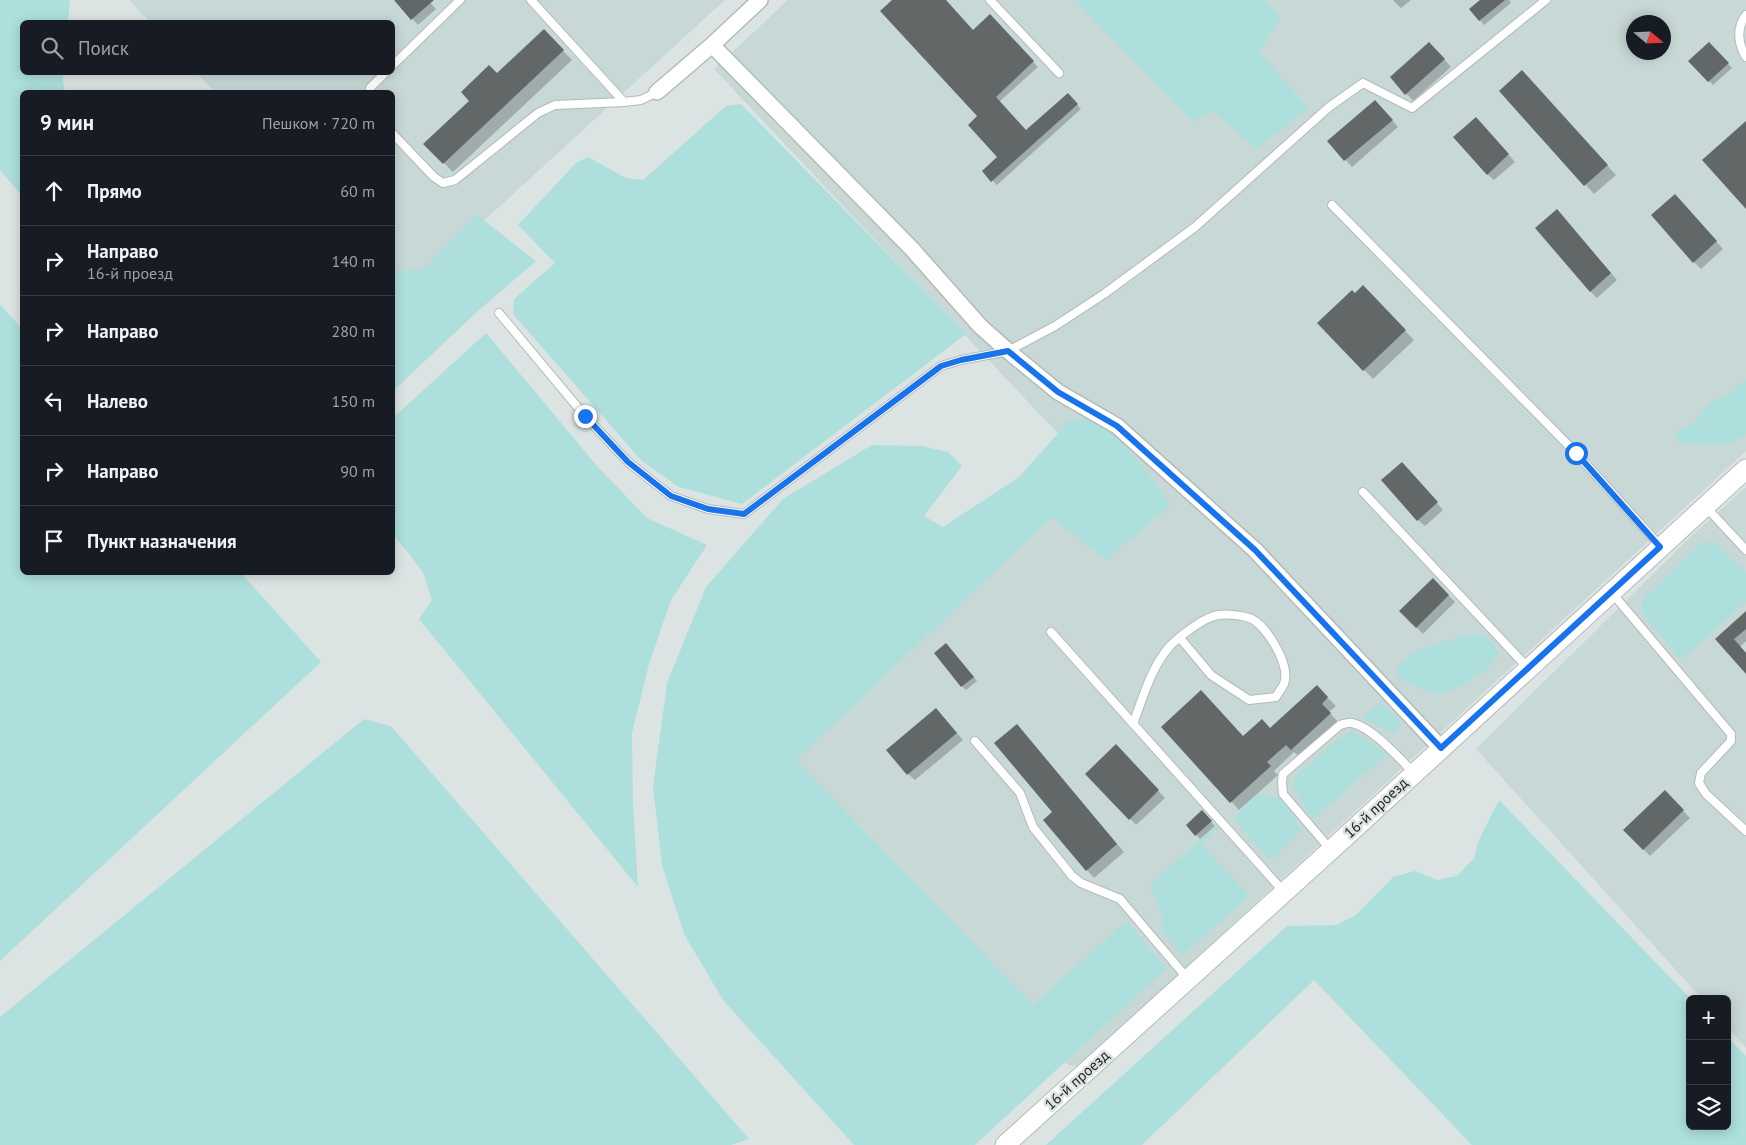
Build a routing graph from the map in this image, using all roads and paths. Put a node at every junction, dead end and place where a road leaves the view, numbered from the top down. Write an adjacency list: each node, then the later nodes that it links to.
1 (460, 0): 9 (lane)
2 (531, 0): 14 (lane)
3 (760, 0): 7 (street)
4 (990, 0): 10 (lane)
5 (1546, 0): 18 (lane)
6 (1746, 15): 8 (lane)
7 (712, 45): 13 (street); 18 (street)
8 (1746, 58)
9 (395, 63)
10 (1059, 73)
11 (383, 75): 12 (lane)
12 (370, 90)
13 (657, 92): 14 (lane)
14 (624, 102): 15 (lane)
15 (395, 136)
16 (1332, 205): 22 (lane)
17 (499, 313): 18 (lane)
18 (1008, 351): 30 (street)
19 (1746, 469): 21 (street, 16-й проезд)
20 (1363, 492): 27 (lane)
21 (1705, 506): 22 (street, 16-й проезд); 23 (lane)
22 (1660, 547): 24 (street, 16-й проезд)
23 (1746, 550)
24 (1611, 592): 27 (street, 16-й проезд); 32 (lane)
25 (1050, 632): 28 (lane)
26 (1180, 638): 26 (lane); 28 (lane)
27 (1528, 668): 30 (street, 16-й проезд)
28 (1132, 724): 34 (lane)
29 (975, 741): 35 (lane)
30 (1441, 748): 31 (street, 16-й проезд)
31 (1414, 773): 33 (street, 16-й проезд); 33 (lane)
32 (1746, 831)
33 (1331, 850): 34 (street, 16-й проезд)
34 (1284, 892): 35 (street, 16-й проезд)
35 (1188, 980): 36 (street, 16-й проезд)
36 (1005, 1145)

